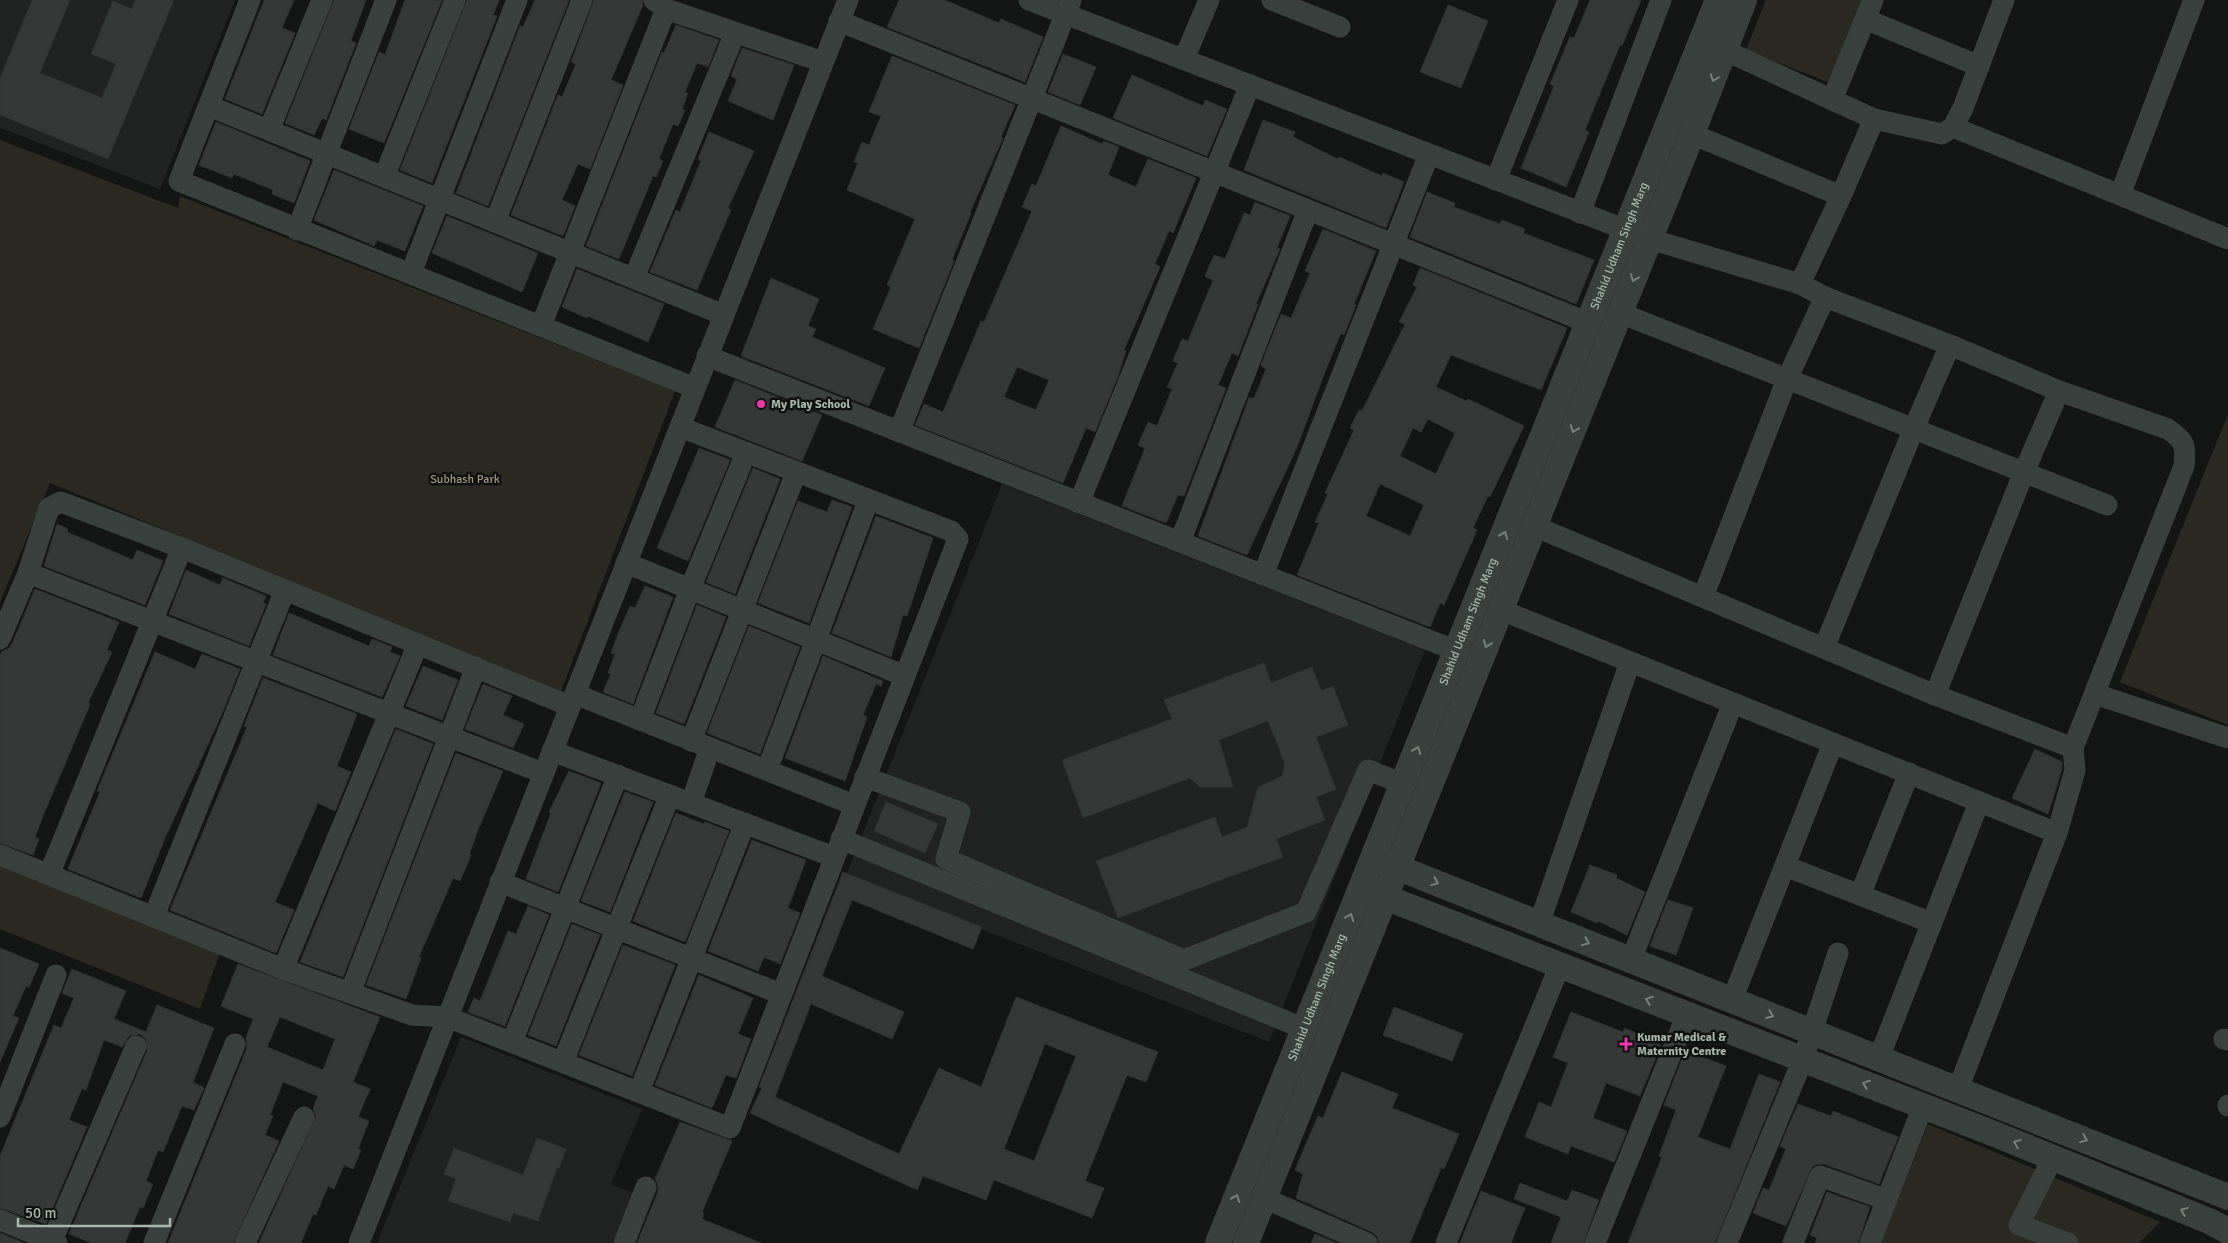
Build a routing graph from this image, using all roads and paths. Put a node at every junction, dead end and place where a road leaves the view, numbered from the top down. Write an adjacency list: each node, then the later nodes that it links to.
1 (250, 0): 30 (street)
2 (322, 0): 33 (street)
3 (386, 0): 35 (street)
4 (455, 0): 38 (street)
5 (517, 0): 42 (street)
6 (582, 0): 45 (street)
7 (848, 0): 20 (street)
8 (1029, 0): 18 (street)
9 (1272, 0): 21 (street)
10 (1568, 0): 39 (street)
11 (1661, 0): 44 (street)
12 (1718, 0): 47 (street, Shahid Udham Singh Marg)
13 (1744, 0): 23 (street, Shahid Udham Singh Marg)
14 (2004, 0): 26 (street)
15 (2194, 0): 40 (street)
16 (1202, 2): 24 (street)
17 (660, 5): 22 (street); 51 (street)
18 (1068, 7): 24 (street); 28 (street)
19 (1869, 9): 26 (street); 29 (street)
20 (839, 21): 25 (street); 28 (street)
21 (1340, 27)
22 (735, 33): 25 (street); 53 (street)
23 (1724, 50): 29 (street); 34 (street, Shahid Udham Singh Marg, one-way to 34)
24 (1184, 59): 27 (street)
25 (823, 62): 57 (street)
26 (1979, 66): 32 (street)
27 (1250, 85): 36 (street); 37 (street)
28 (1032, 99): 37 (street); 67 (street)
29 (1832, 100): 31 (street)
30 (209, 106): 33 (street); 46 (street)
31 (1874, 119): 32 (street); 41 (street)
32 (1953, 127): 40 (street)
33 (269, 130): 35 (street)
34 (1692, 134): 41 (street); 48 (street, Shahid Udham Singh Marg)
35 (326, 154): 38 (street); 46 (street)
36 (1429, 154): 39 (street); 50 (street)
37 (1214, 172): 43 (street); 72 (street)
38 (384, 177): 42 (street)
39 (1496, 180): 44 (street)
40 (2120, 195): 49 (street)
41 (1842, 196): 54 (street)
42 (439, 200): 45 (street); 52 (street)
43 (1308, 210): 50 (street); 75 (street)
44 (1580, 213): 47 (street)
45 (495, 222): 51 (street)
46 (297, 230): 52 (street)
47 (1626, 230): 48 (street); 58 (street, Shahid Udham Singh Marg)
48 (1650, 239): 54 (street); 56 (street, Shahid Udham Singh Marg, one-way to 56)
49 (2228, 239)
50 (1394, 244): 58 (street); 79 (street)
51 (570, 252): 53 (street); 59 (street)
52 (411, 274): 59 (street)
53 (634, 278): 57 (street)
54 (1800, 284): 55 (street)
55 (1825, 297): 60 (street); 62 (street)
56 (1620, 313): 62 (street); 74 (street, Shahid Udham Singh Marg, one-way to 74)
57 (724, 315): 61 (street)
58 (1589, 323): 90 (street, Shahid Udham Singh Marg, one-way to 58)
59 (541, 326): 63 (street)
60 (1950, 345): 64 (street); 66 (street)
61 (707, 356): 63 (street); 67 (street)
62 (1788, 380): 66 (street); 82 (street)
63 (695, 388): 65 (street)
64 (2059, 391): 69 (street); 95 (street)
65 (680, 427): 68 (street); 77 (street)
66 (1914, 428): 69 (street); 89 (street)
67 (899, 432): 72 (street)
68 (746, 453): 70 (street); 80 (street)
69 (2024, 472): 73 (street); 96 (street)
70 (796, 473): 71 (street); 83 (street)
71 (868, 501): 87 (street); 94 (street)
72 (1079, 503): 75 (street)
73 (2107, 505)
74 (1534, 526): 82 (street); 84 (street, Shahid Udham Singh Marg)
75 (1180, 542): 79 (street)
76 (182, 548): 78 (street); 81 (street); 85 (street)
77 (626, 562): 80 (street); 97 (street)
78 (28, 573): 85 (street); 86 (street)
79 (1263, 575): 90 (street)
80 (690, 589): 83 (street); 100 (street)
81 (285, 590): 88 (street); 91 (street)
82 (1703, 597): 89 (street)
83 (742, 610): 87 (street); 104 (street)
84 (1501, 610): 92 (street); 121 (street, Shahid Udham Singh Marg, one-way to 121)
85 (152, 621): 91 (street); 123 (street)
86 (0, 640)
87 (816, 640): 94 (street); 107 (street)
88 (418, 644): 93 (street); 99 (street)
89 (1824, 648): 96 (street)
90 (1457, 651): 112 (street, Shahid Udham Singh Marg, one-way to 90)
91 (257, 662): 99 (street); 128 (street)
92 (1630, 662): 98 (street); 130 (street)
93 (476, 667): 97 (street); 101 (street)
94 (905, 676): 111 (street)
95 (2095, 694): 102 (street); 105 (street)
96 (1935, 695): 105 (street)
97 (572, 700): 100 (street); 106 (street)
98 (1733, 703): 103 (street); 134 (street)
99 (388, 713): 101 (street); 136 (street)
100 (640, 720): 104 (street)
101 (450, 737): 108 (street); 138 (street)
102 (2228, 738)
103 (1833, 743): 109 (street); 122 (street)
104 (701, 744): 107 (street); 115 (street)
105 (2073, 748): 118 (street)
106 (552, 751): 108 (street); 110 (street)
107 (767, 770): 116 (street)
108 (543, 773): 124 (street)
109 (1909, 774): 114 (street); 126 (street)
110 (618, 775): 113 (street); 127 (street)
111 (865, 778): 112 (street); 116 (street)
112 (1404, 784): 121 (street, Shahid Udham Singh Marg)
113 (670, 795): 115 (street); 131 (street)
114 (1979, 802): 118 (street); 129 (street)
115 (692, 803): 117 (street)
116 (854, 805): 119 (street)
117 (745, 823): 119 (street); 133 (street)
118 (2057, 833): 151 (street)
119 (838, 848): 139 (street); 143 (street)
120 (0, 855): 123 (street)
121 (1386, 863): 125 (street, Shahid Udham Singh Marg); 130 (street, one-way to 130)
122 (1785, 866): 126 (street); 140 (street)
123 (49, 875): 128 (street)
124 (500, 882): 127 (street); 142 (street)
125 (1373, 893): 135 (street); 143 (street, Shahid Udham Singh Marg, one-way to 125); 159 (street, Shahid Udham Singh Marg)
126 (1860, 895): 129 (street)
127 (565, 908): 131 (street); 145 (street)
128 (154, 916): 136 (street)
129 (1932, 923): 148 (street)
130 (1539, 924): 134 (street, one-way to 134)
131 (616, 929): 133 (street); 150 (street)
132 (1838, 953): 144 (street)
133 (692, 959): 139 (street); 152 (street)
134 (1632, 960): 140 (street)
135 (1560, 965): 141 (street, one-way to 135); 171 (street)
136 (283, 969): 138 (street)
137 (56, 975): 154 (street)
138 (350, 993): 142 (street)
139 (781, 994): 152 (street)
140 (1732, 1000): 144 (street, one-way to 144)
141 (1687, 1014): 149 (street); 172 (street)
142 (448, 1017): 145 (street); 166 (street)
143 (1305, 1029): 168 (street, Shahid Udham Singh Marg, one-way to 143)
144 (1811, 1031): 148 (street); 149 (street)
145 (512, 1042): 150 (street)
146 (235, 1044): 164 (street)
147 (136, 1046): 163 (street)
148 (1879, 1058): 151 (street)
149 (1802, 1059): 153 (street, one-way to 149); 173 (street)
150 (563, 1062): 152 (street)
151 (1958, 1089): 158 (street, one-way to 158)
152 (638, 1092)
153 (1924, 1106): 156 (street, one-way to 153); 160 (street)
154 (0, 1117)
155 (304, 1117): 165 (street)
156 (2053, 1157): 162 (street, one-way to 156); 176 (street)
157 (646, 1187): 167 (street)
158 (2228, 1196)
159 (1264, 1198): 169 (street, Shahid Udham Singh Marg); 170 (street)
160 (1886, 1200): 174 (street); 175 (street)
161 (0, 1220): 163 (street)
162 (2228, 1231)
163 (55, 1242)
164 (154, 1243)
165 (244, 1243)
166 (359, 1243)
167 (624, 1243)
168 (1218, 1243)
169 (1246, 1243)
170 (1367, 1243)
171 (1446, 1243)
172 (1595, 1243)
173 (1727, 1243)
174 (1793, 1243)
175 (1870, 1243)
176 (2068, 1243)

